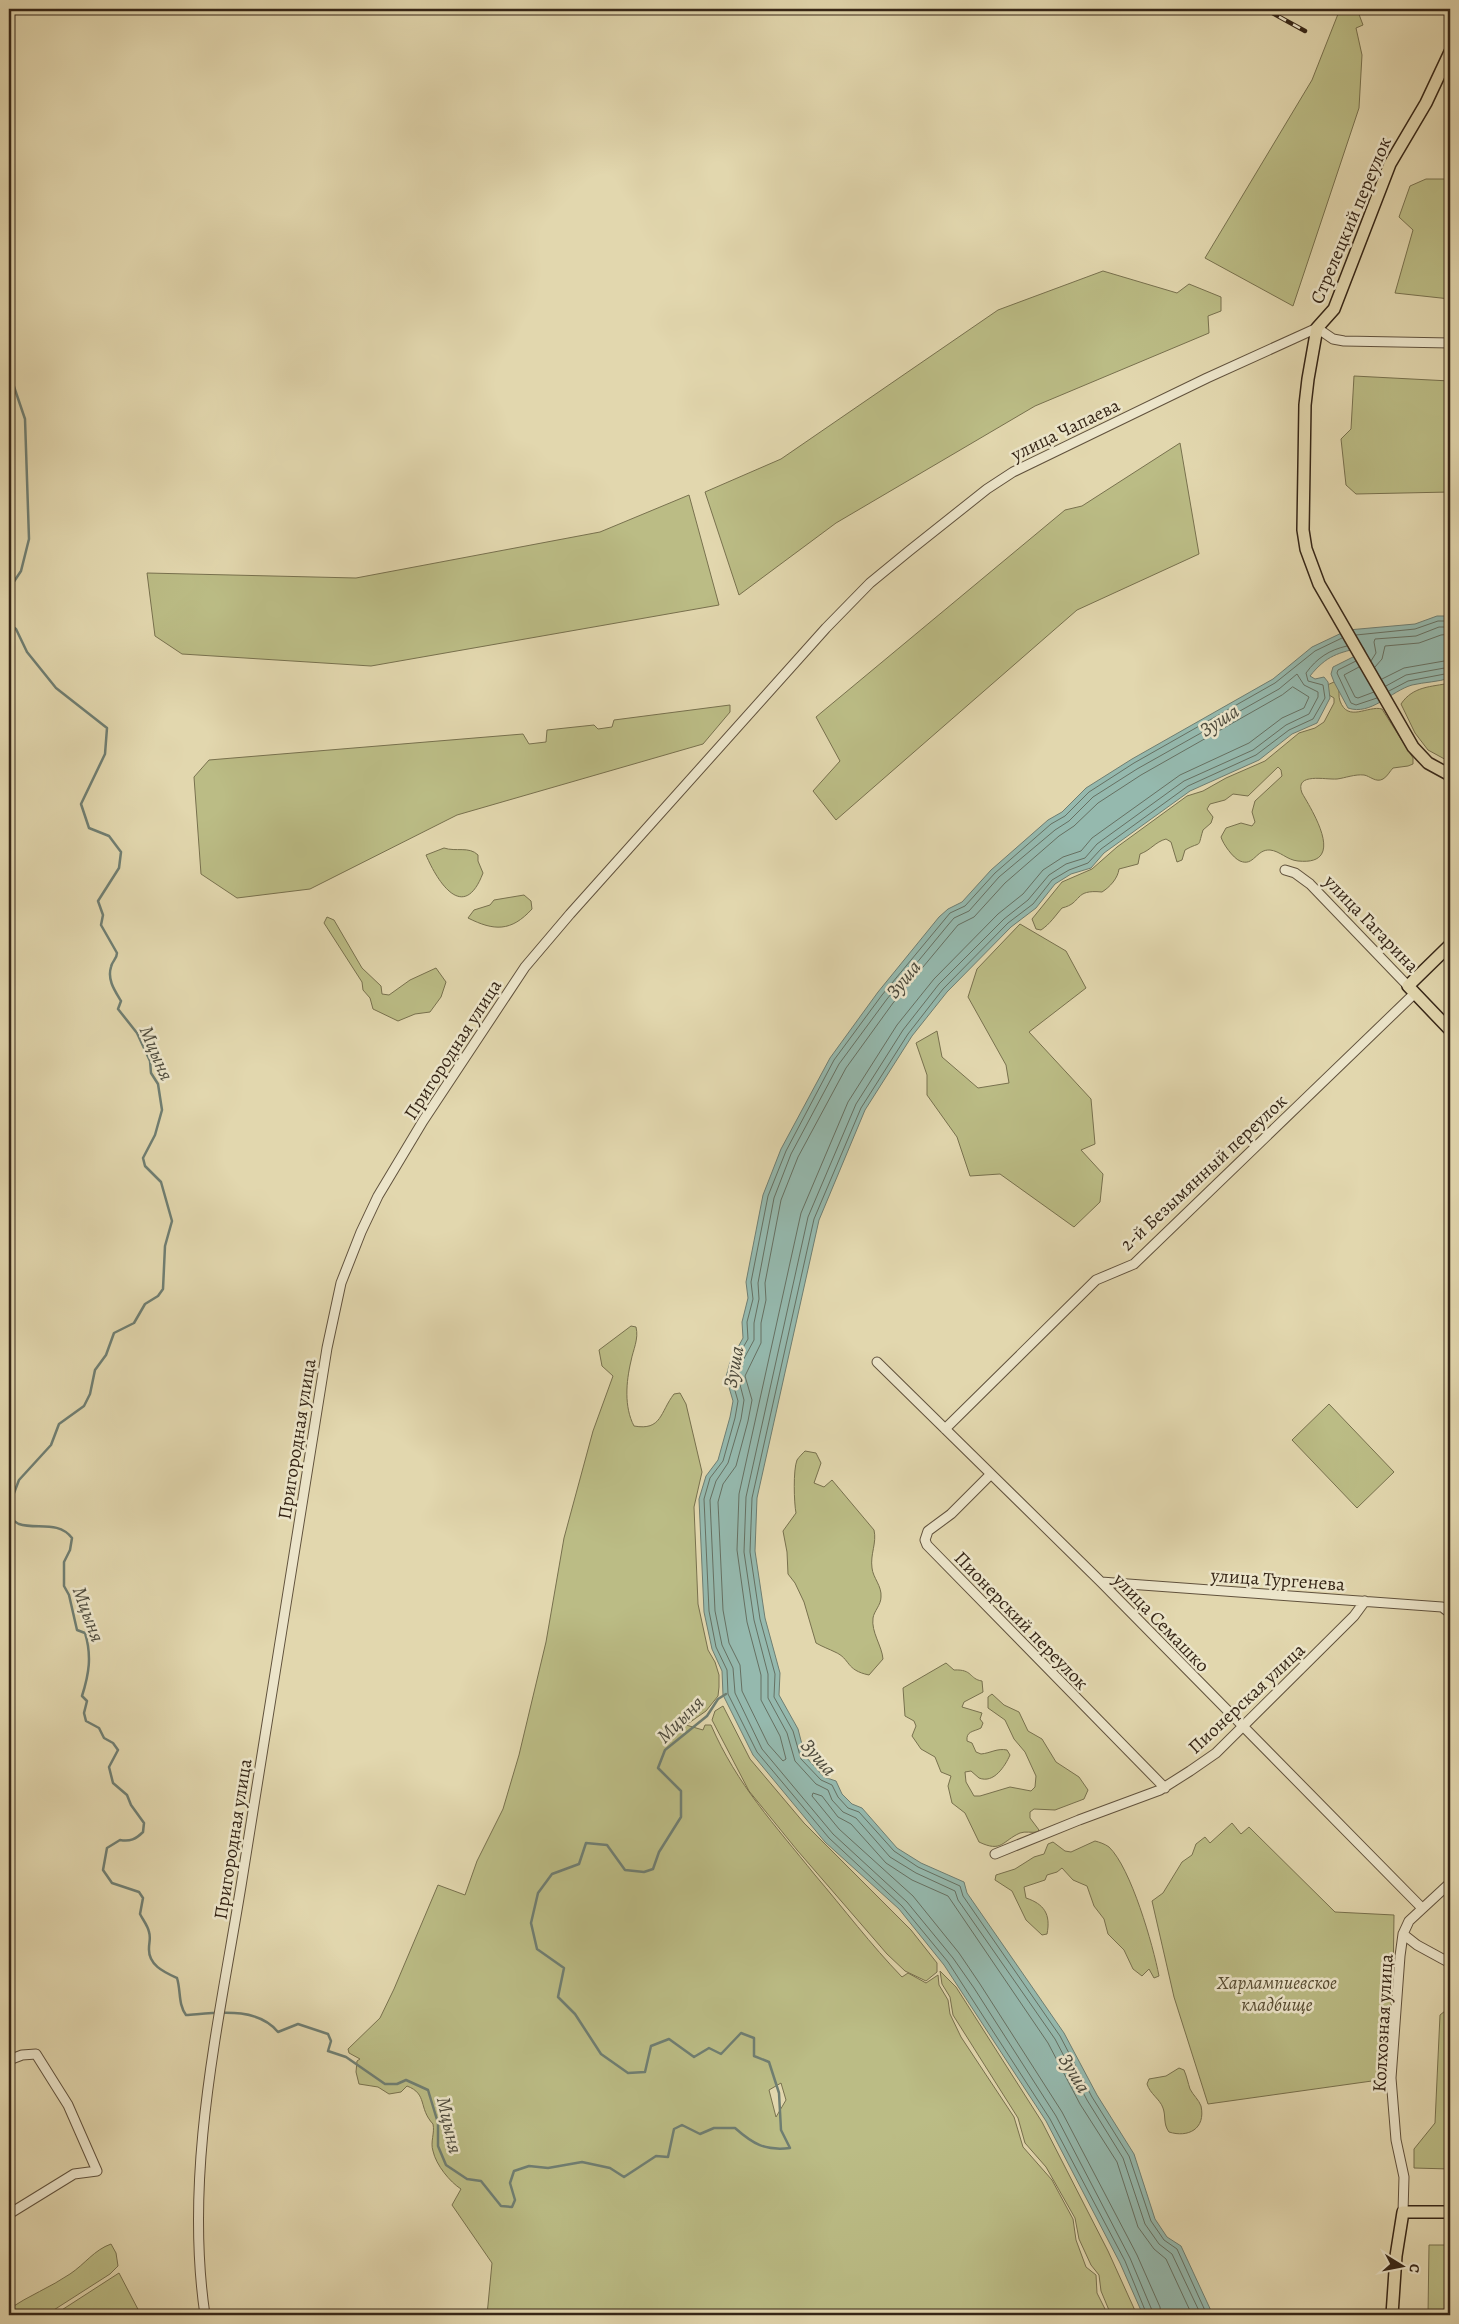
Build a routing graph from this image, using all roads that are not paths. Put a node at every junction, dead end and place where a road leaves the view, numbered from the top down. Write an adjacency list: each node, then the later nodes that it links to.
1 (1450, 52): 2 (main road, Стрелецкий переулок)
2 (1317, 328): 3 (street); 4 (street, улица Чапаева); 5 (main road, Стрелецкий переулок)
3 (1450, 343)
4 (760, 702): 27 (street, Пригородная улица)
5 (1450, 775)
6 (1284, 870): 8 (street, улица Гагарина)
7 (1450, 945): 8 (main road, 2-й Безымянный переулок)
8 (1412, 990): 9 (main road, улица Гагарина); 11 (street, 2-й Безымянный переулок)
9 (1450, 1030)
10 (877, 1362): 11 (street, улица Семашко)
11 (945, 1429): 12 (street, улица Семашко)
12 (991, 1474): 13 (street, улица Семашко); 17 (street, Пионерский переулок)
13 (1101, 1582): 14 (street, улица Тургенева); 16 (street, улица Семашко)
14 (1365, 1601): 15 (street, улица Тургенева); 16 (street, Пионерская улица)
15 (1450, 1613)
16 (1242, 1727): 17 (street, Пионерская улица); 20 (street, улица Семашко)
17 (1165, 1788): 18 (street, Пионерская улица)
18 (995, 1854)
19 (1450, 1883): 20 (street, Колхозная улица)
20 (1422, 1908): 21 (street, Колхозная улица)
21 (1403, 1934): 22 (street); 24 (street, Колхозная улица)
22 (1450, 1963)
23 (9, 2060): 26 (street)
24 (1403, 2212): 25 (main road); 28 (main road)
25 (1450, 2212)
26 (9, 2214)
27 (205, 2315)
28 (1392, 2315)

